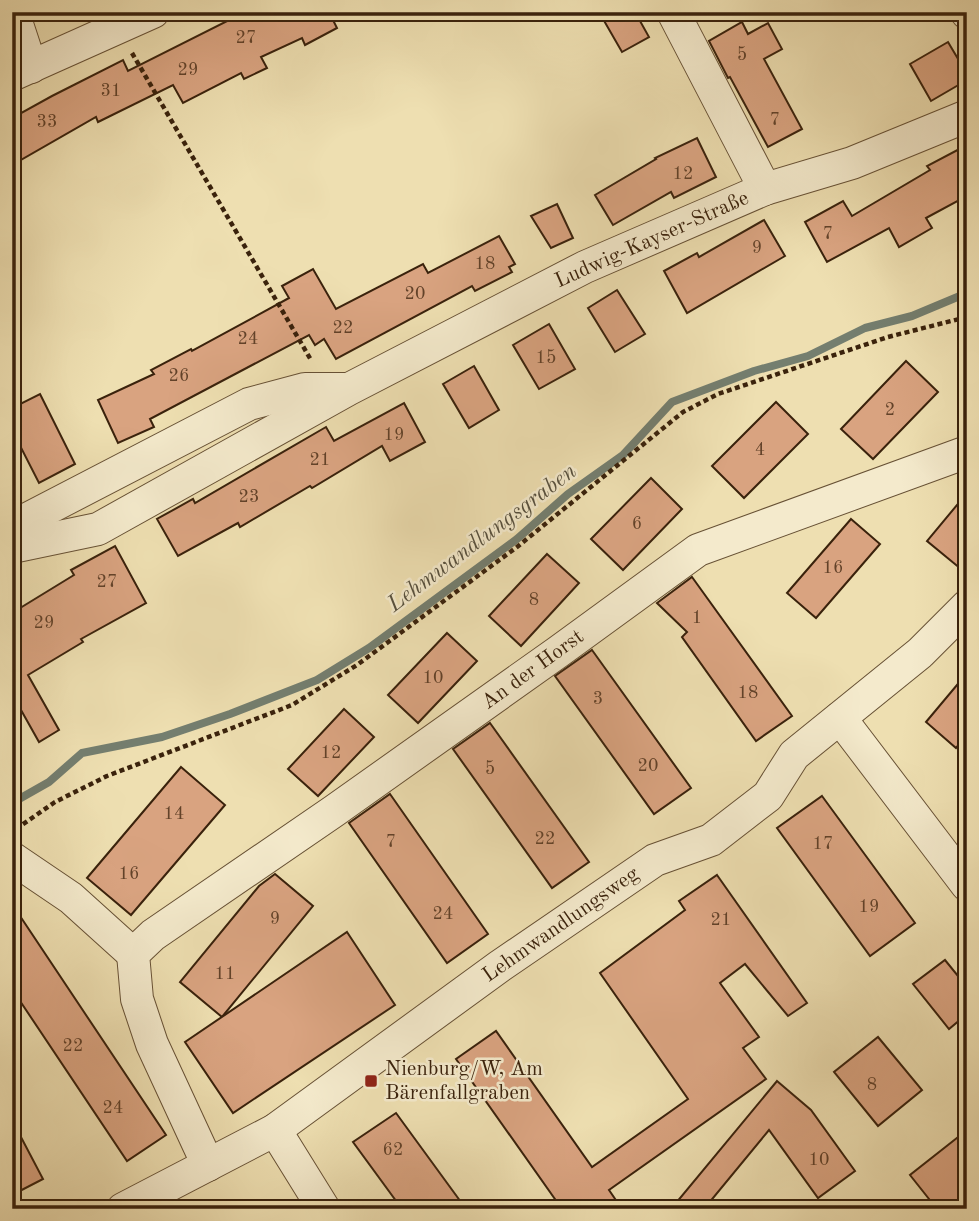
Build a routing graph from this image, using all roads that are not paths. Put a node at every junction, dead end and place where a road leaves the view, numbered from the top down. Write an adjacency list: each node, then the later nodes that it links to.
1 (13, 12): 4 (street)
2 (153, 12): 4 (street)
3 (673, 12): 6 (street)
4 (22, 71)
5 (967, 116): 6 (street, Ludwig-Kayser-Straße)
6 (765, 189): 7 (street, Ludwig-Kayser-Straße)
7 (338, 389): 9 (street, Ludwig-Kayser-Straße); 10 (street, Ludwig-Kayser-Straße)
8 (967, 452): 15 (street, An der Horst)
9 (12, 527)
10 (12, 547)
11 (967, 606): 12 (street, Lehmwandlungsweg)
12 (840, 718): 14 (street); 16 (street, Lehmwandlungsweg)
13 (12, 858): 15 (street)
14 (967, 885)
15 (133, 954): 17 (street)
16 (275, 1130): 17 (street, Lehmwandlungsweg); 19 (street)
17 (208, 1165): 18 (street, Lehmwandlungsweg)
18 (123, 1209)
19 (324, 1209)

